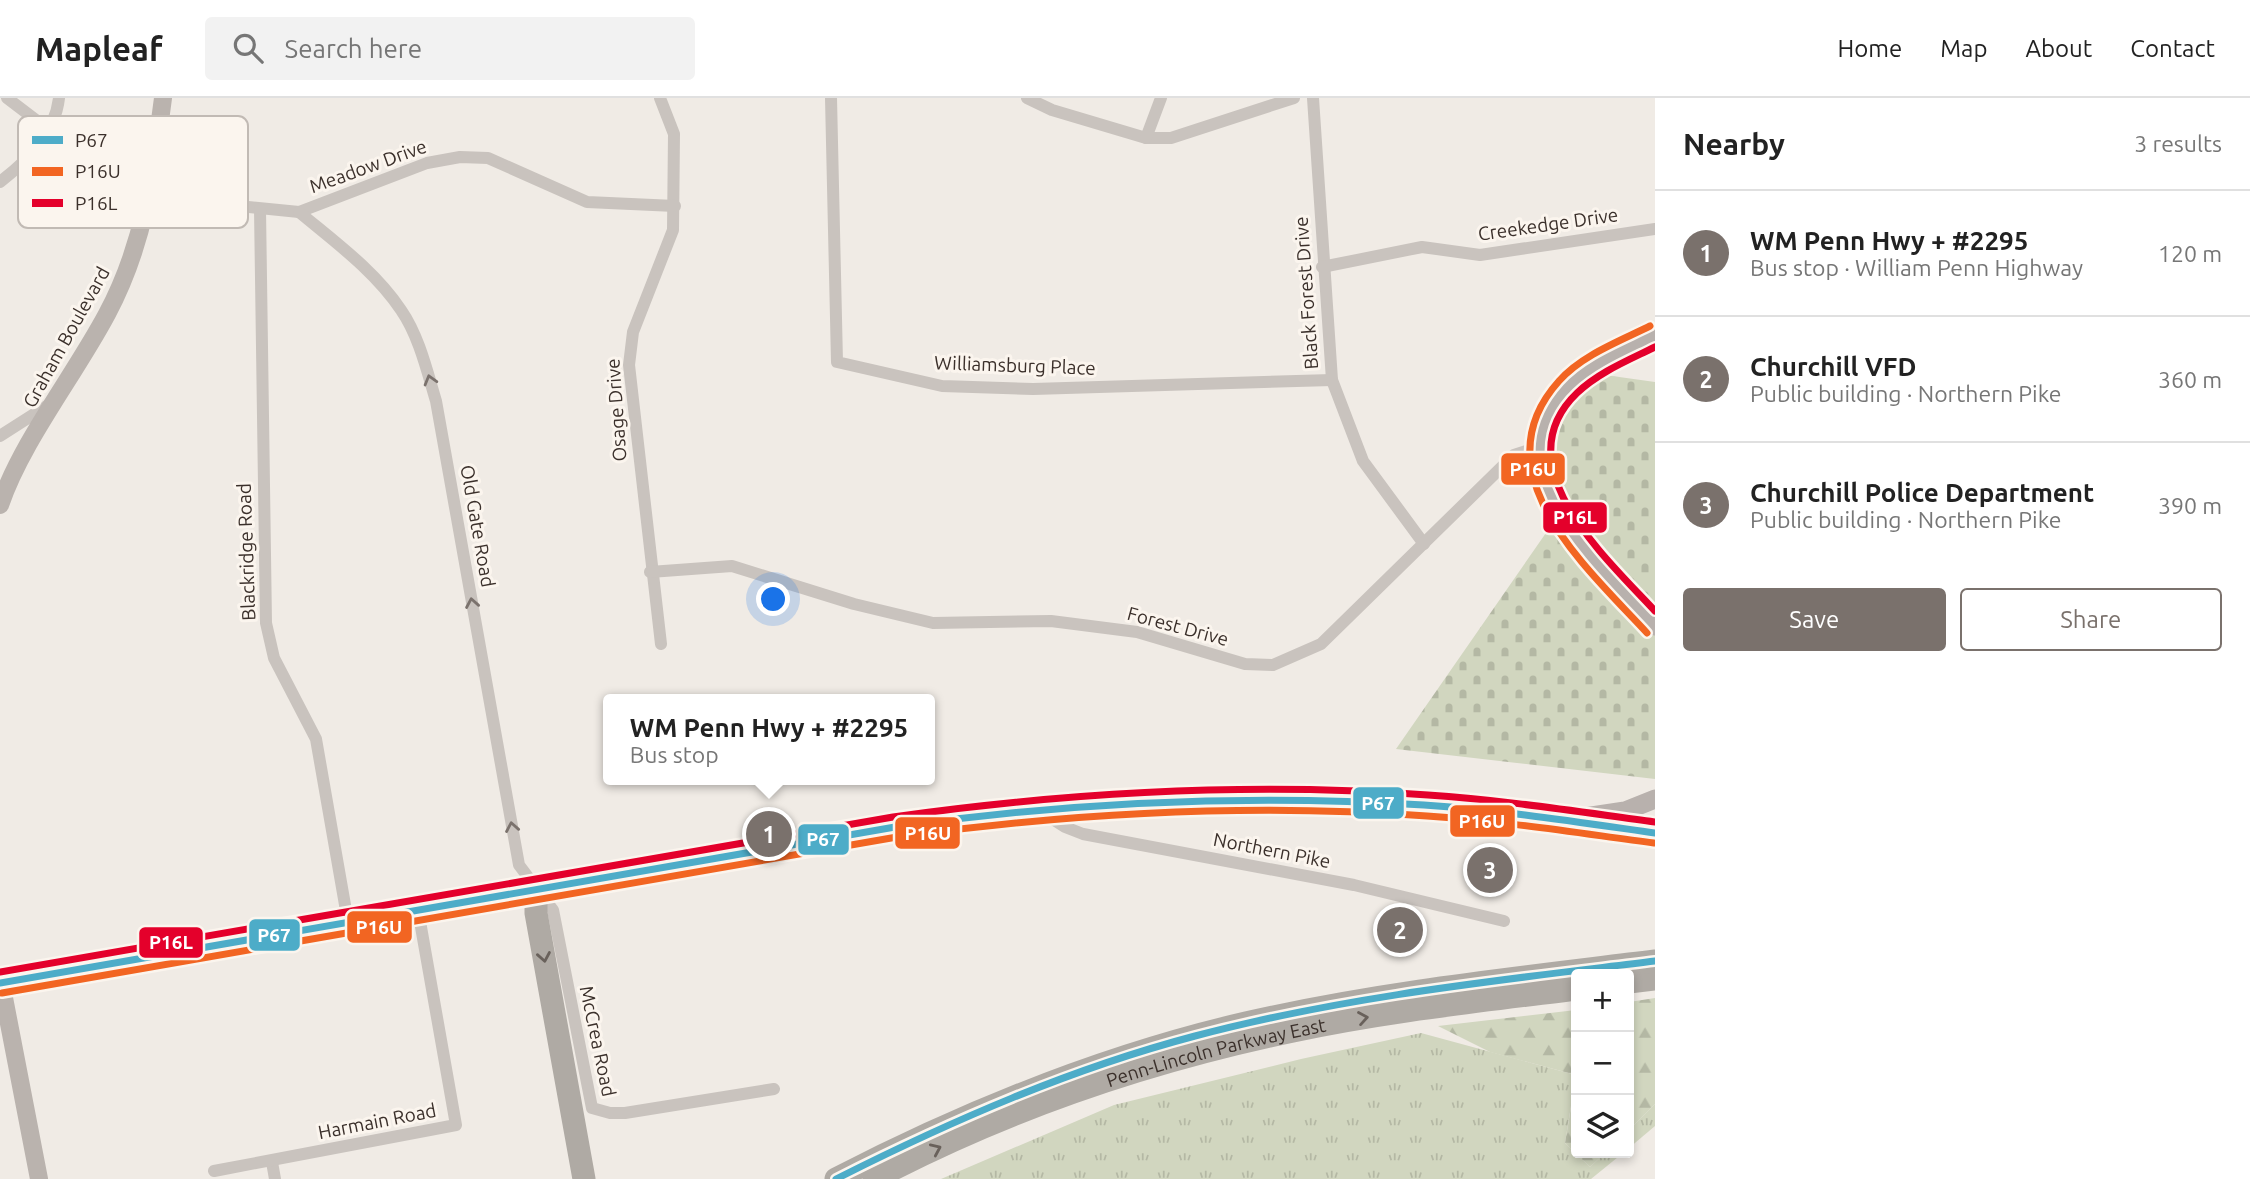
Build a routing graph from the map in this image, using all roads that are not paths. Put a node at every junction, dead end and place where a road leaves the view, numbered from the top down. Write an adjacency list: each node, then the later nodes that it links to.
1 (7, 98): 10 (street)
2 (59, 98): 11 (street)
3 (163, 98): 12 (main road, Graham Boulevard)
4 (660, 98): 16 (street, Osage Drive)
5 (1027, 98): 13 (street)
6 (1161, 98): 13 (street)
7 (1294, 98): 13 (street)
8 (1313, 98): 22 (street, Black Forest Drive)
9 (828, 99): 24 (street, Williamsburg Place)
10 (31, 116)
11 (53, 116)
12 (161, 116)
13 (1146, 138)
14 (18, 166): 15 (street)
15 (0, 182)
16 (675, 206): 19 (street, Meadow Drive); 30 (street, Osage Drive)
17 (248, 208): 18 (street, Meadow Drive)
18 (260, 209): 19 (street, Meadow Drive); 40 (street, Blackridge Road)
19 (299, 212): 37 (street, Old Gate Road, one-way to 19)
20 (141, 228): 25 (main road, Graham Boulevard)
21 (1655, 229): 22 (street, Creekedge Drive)
22 (1322, 267): 24 (street, Black Forest Drive)
23 (1655, 335): 27 (main road)
24 (1332, 380): 29 (street, Black Forest Drive)
25 (58, 399): 26 (street); 28 (main road, Graham Boulevard)
26 (0, 436)
27 (1538, 447): 29 (street, Forest Drive); 31 (main road)
28 (0, 505)
29 (1424, 544): 30 (street, Forest Drive)
30 (650, 572): 32 (street, Osage Drive)
31 (1655, 626)
32 (661, 644)
33 (1655, 799): 35 (main road)
34 (1036, 809): 35 (main road); 37 (main road); 39 (street, Northern Pike)
35 (1565, 820): 36 (main road)
36 (1655, 833)
37 (536, 890): 38 (main road); 45 (street, McCrea Road); 50 (highway, one-way to 50)
38 (418, 910): 40 (main road); 46 (street, Harmain Road)
39 (1504, 921)
40 (348, 922): 42 (main road)
41 (1647, 972): 51 (highway, Penn-Lincoln Parkway East)
42 (1, 981): 44 (main road)
43 (1571, 990): 52 (highway, Penn-Lincoln Parkway East, one-way to 43)
44 (8, 1049): 48 (main road)
45 (774, 1089)
46 (272, 1162): 47 (street, Harmain Road); 49 (street)
47 (214, 1171)
48 (39, 1179)
49 (275, 1179)
50 (584, 1179)
51 (836, 1179)
52 (874, 1179)

